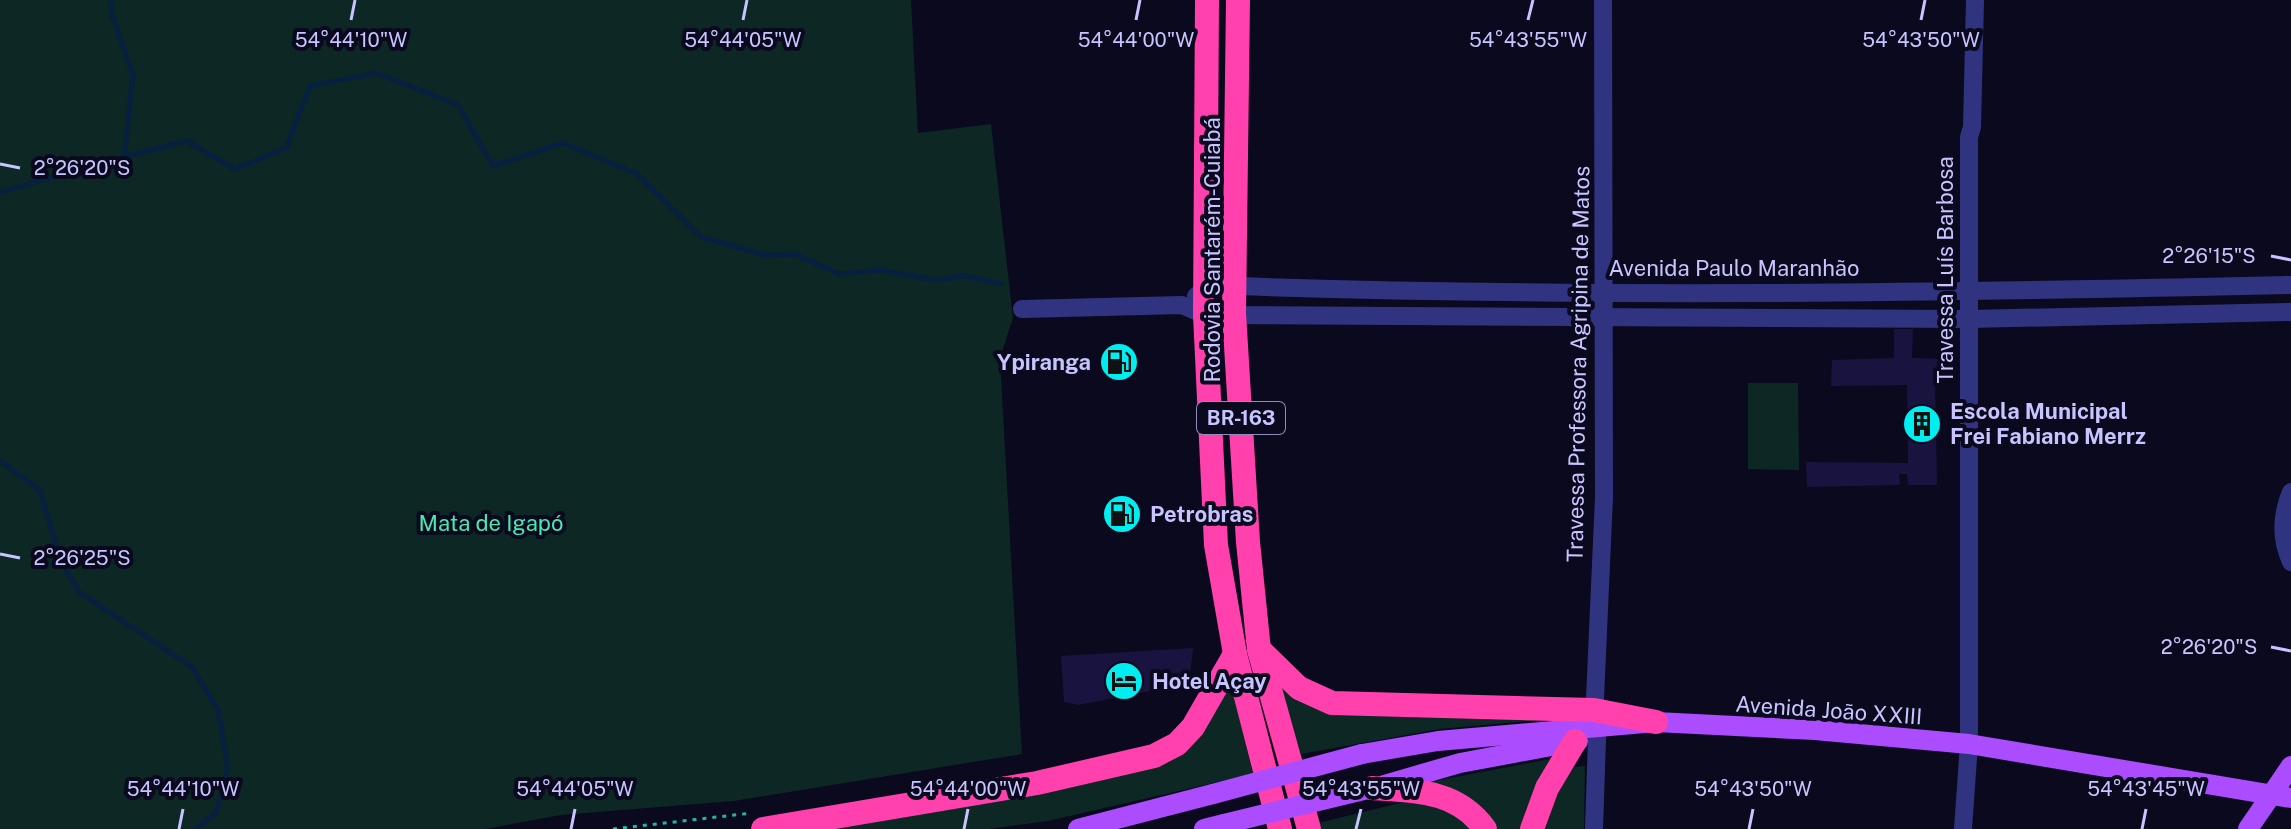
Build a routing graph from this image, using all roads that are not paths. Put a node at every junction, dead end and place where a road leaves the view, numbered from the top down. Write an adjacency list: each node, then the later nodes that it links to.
1 (1207, 0): 7 (highway, Rodovia Santarém-Cuiabá / BR-163)
2 (1238, 0): 6 (highway, Rodovia Santarém-Cuiabá / BR-163)
3 (1603, 0): 9 (street, Travessa Professora Agripina de Matos)
4 (1975, 0): 8 (street, Travessa Luís Barbosa)
5 (2291, 285): 8 (street, Avenida Paulo Maranhão)
6 (1235, 286): 7 (street, Avenida Paulo Maranhão); 9 (street, Avenida Paulo Maranhão); 13 (highway, Rodovia Santarém-Cuiabá / BR-163)
7 (1206, 289): 10 (street, Avenida Paulo Maranhão); 14 (highway, Rodovia Santarém-Cuiabá / BR-163)
8 (1969, 292): 9 (street, Avenida Paulo Maranhão); 16 (street, Travessa Luís Barbosa)
9 (1605, 293): 15 (street, Travessa Professora Agripina de Matos)
10 (1182, 305): 11 (street); 14 (street)
11 (1022, 309)
12 (2291, 312): 16 (street)
13 (1234, 313): 14 (street); 15 (street); 19 (highway, Rodovia Santarém-Cuiabá / BR-163)
14 (1205, 315): 19 (highway, Rodovia Santarém-Cuiabá / BR-163)
15 (1604, 315): 16 (street); 21 (street, Travessa Professora Agripina de Matos)
16 (1969, 319): 23 (street, Travessa Luís Barbosa)
17 (2291, 492): 18 (street)
18 (2291, 562)
19 (1247, 652): 21 (highway); 28 (highway); 30 (highway, Rodovia Santarém-Cuiabá / BR-163); 31 (highway, Rodovia Santarém-Cuiabá / BR-163)
20 (1656, 722): 21 (highway); 22 (main road, Avenida João XXIII)
21 (1590, 729): 22 (main road); 25 (main road); 29 (main road, bridge); 33 (highway); 34 (street, Travessa Professora Agripina de Matos)
22 (1748, 729): 23 (main road, Avenida João XXIII)
23 (1969, 744): 26 (main road, Avenida João XXIII); 35 (street, Travessa Luís Barbosa)
24 (2291, 766): 26 (main road)
25 (1372, 788): 27 (main road, bridge); 32 (highway)
26 (2281, 796): 36 (main road)
27 (1214, 826)
28 (763, 829)
29 (1078, 829)
30 (1280, 829)
31 (1309, 829)
32 (1485, 829)
33 (1532, 829)
34 (1594, 829)
35 (1963, 829)
36 (2248, 829)

